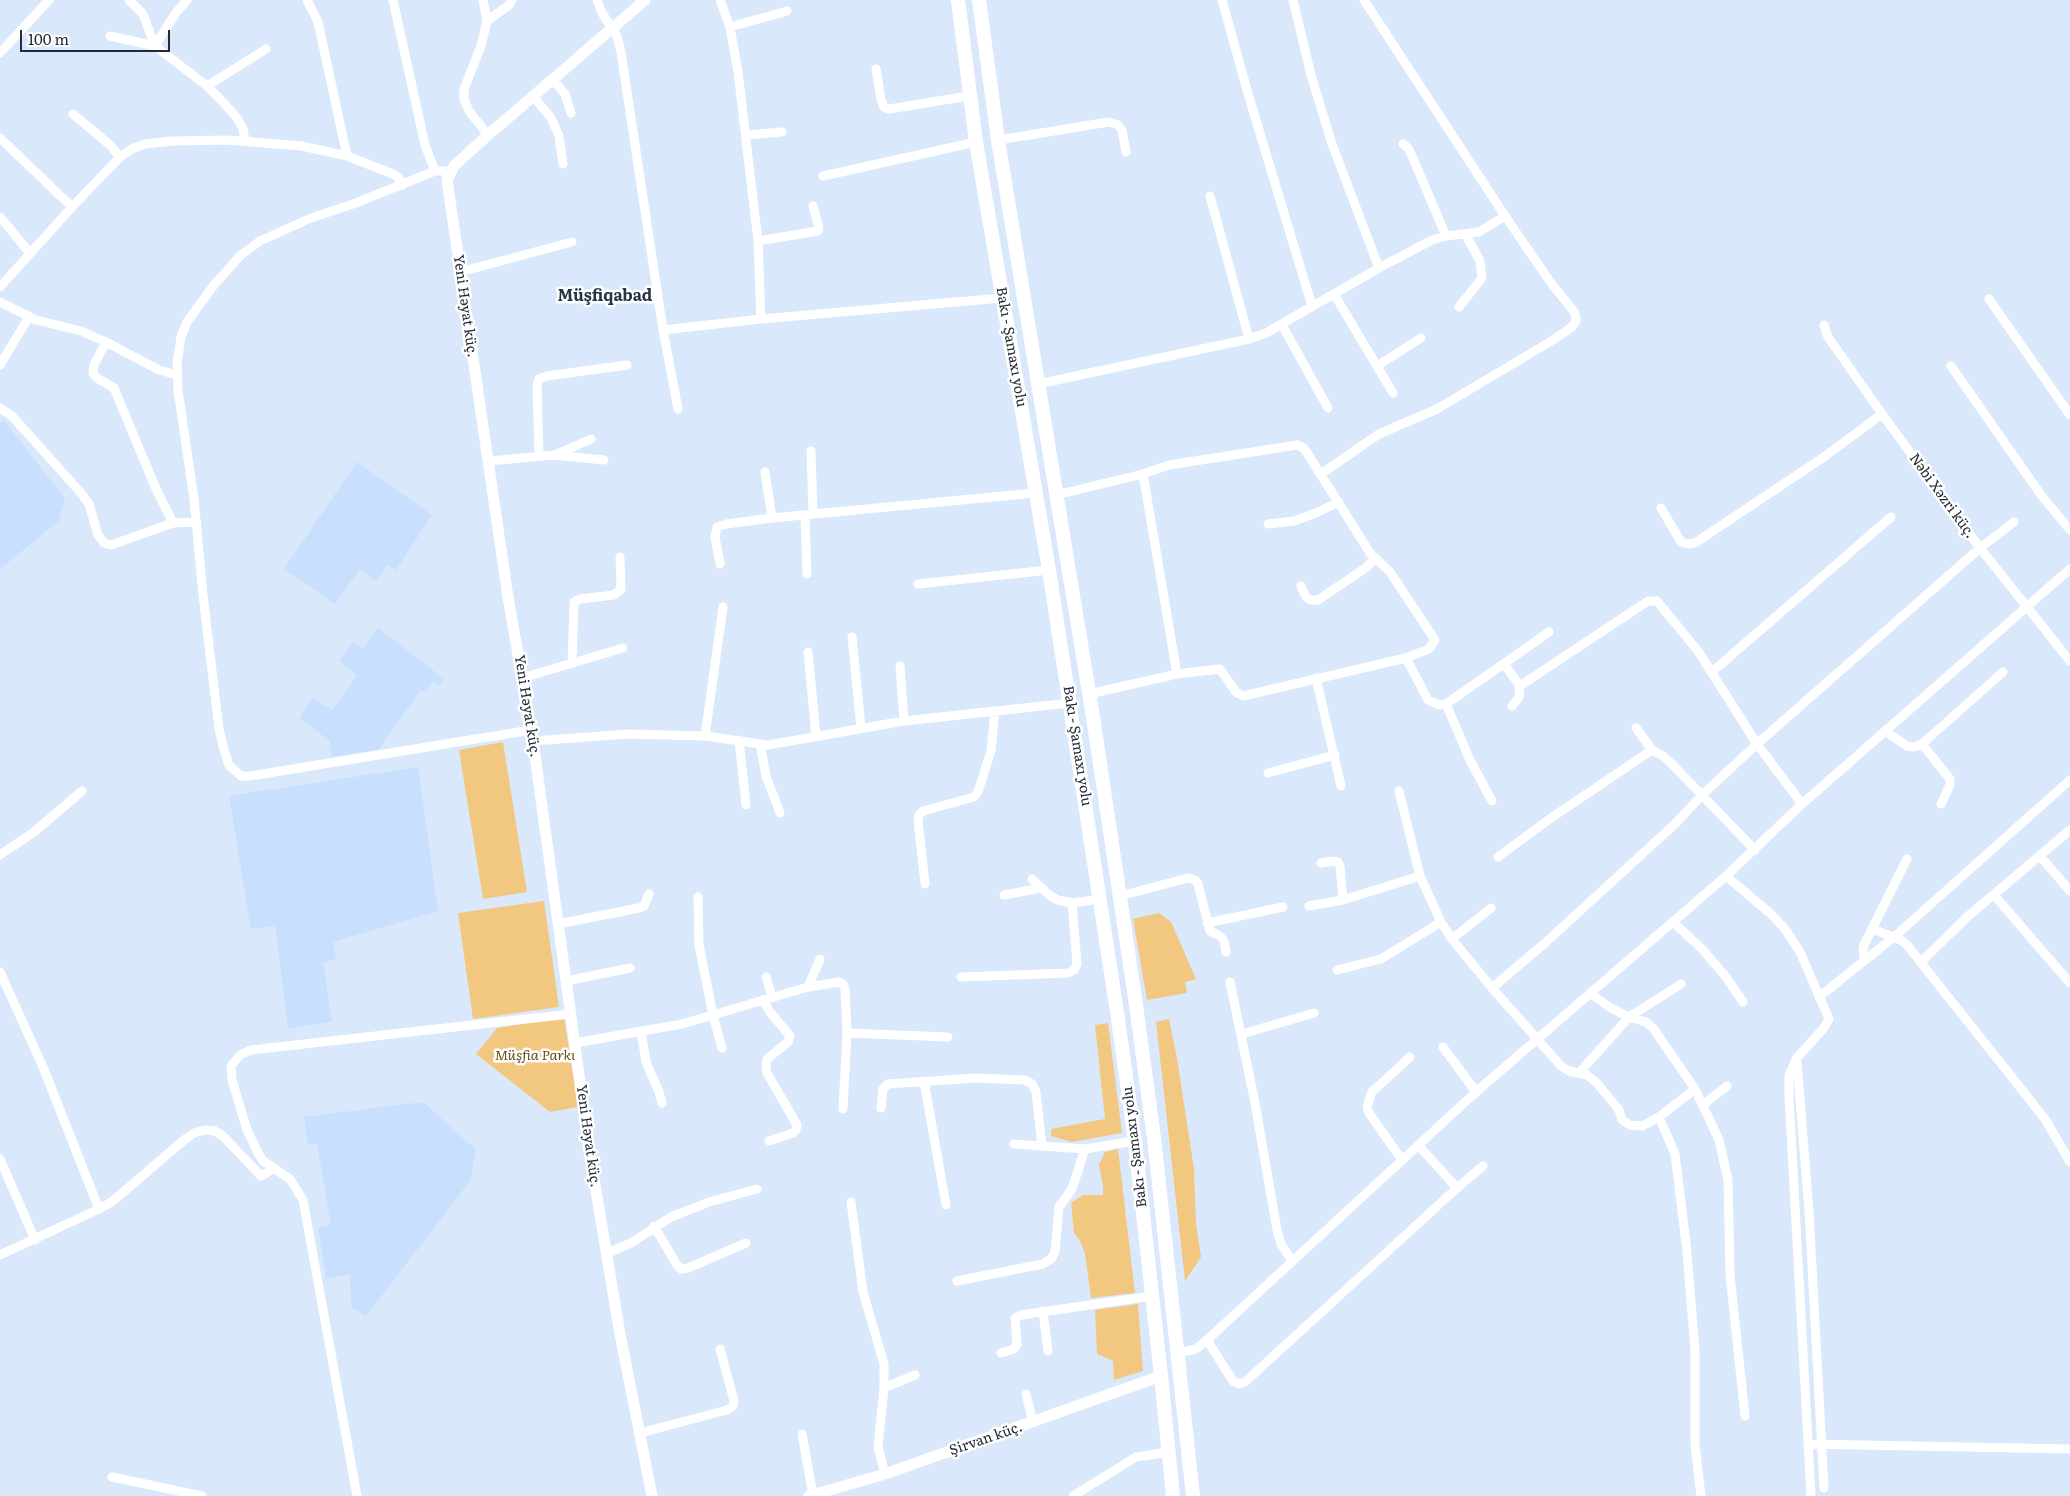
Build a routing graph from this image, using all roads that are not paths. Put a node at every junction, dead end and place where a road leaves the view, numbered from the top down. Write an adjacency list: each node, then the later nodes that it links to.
1 (49, 0): 23 (street)
2 (129, 0): 21 (street)
3 (188, 0): 21 (street)
4 (307, 0): 40 (street)
5 (393, 0): 43 (street)
6 (483, 0): 17 (street)
7 (512, 0): 17 (street)
8 (598, 0): 19 (street)
9 (645, 0): 19 (street)
10 (720, 0): 18 (street)
11 (958, 0): 28 (highway, Bakı - Şamaxı yolu)
12 (980, 0): 35 (highway, Bakı - Şamaxı yolu)
13 (1222, 0): 64 (street)
14 (1293, 0): 57 (street)
15 (1364, 0): 50 (street)
16 (787, 11): 18 (street)
17 (487, 20): 32 (street)
18 (730, 27): 33 (street)
19 (612, 28): 25 (street); 70 (street)
20 (110, 36): 21 (street)
21 (155, 46): 26 (street)
22 (266, 49): 26 (street)
23 (0, 53)
24 (876, 69): 28 (street)
25 (552, 79): 27 (street); 29 (street)
26 (207, 86): 36 (street)
27 (533, 96): 32 (street); 42 (street)
28 (970, 96): 37 (highway, Bakı - Şamaxı yolu)
29 (571, 112)
30 (73, 114): 41 (street)
31 (782, 132): 33 (street)
32 (488, 135): 44 (street)
33 (746, 135): 54 (street)
34 (0, 138): 48 (street)
35 (998, 140): 39 (street); 79 (highway, Bakı - Şamaxı yolu)
36 (245, 141): 40 (street); 41 (street)
37 (976, 142): 45 (street); 61 (highway, Bakı - Şamaxı yolu)
38 (1404, 144): 53 (street)
39 (1126, 152)
40 (347, 156): 46 (street)
41 (120, 157): 48 (street)
42 (563, 164)
43 (435, 171): 44 (street); 46 (street)
44 (450, 171): 58 (street, Yeni Həyat küç.)
45 (823, 176)
46 (403, 184): 78 (street)
47 (1210, 196): 72 (street)
48 (72, 206): 56 (street)
49 (813, 206): 54 (street)
50 (1505, 216): 52 (street); 94 (street)
51 (0, 217): 56 (street)
52 (1465, 234): 53 (street); 65 (street)
53 (1446, 236): 57 (street)
54 (758, 241): 67 (street)
55 (572, 242): 58 (street)
56 (30, 253): 59 (street)
57 (1379, 268): 60 (street)
58 (460, 272): 91 (street, Yeni Həyat küç.)
59 (0, 287)
60 (1334, 294): 64 (street); 76 (street)
61 (1002, 298): 67 (street); 95 (highway, Bakı - Şamaxı yolu)
62 (1989, 299): 85 (street)
63 (0, 302): 66 (street)
64 (1312, 306): 68 (street)
65 (1459, 307)
66 (29, 316): 73 (street); 75 (street)
67 (761, 319): 70 (street)
68 (1282, 325): 72 (street); 82 (street)
69 (1824, 325): 84 (street, Nəbi Xəzri küç.)
70 (663, 330): 83 (street)
71 (1421, 338): 76 (street)
72 (1249, 339): 79 (street)
73 (106, 342): 78 (street); 104 (street)
74 (627, 365): 89 (street)
75 (0, 366)
76 (1377, 366): 80 (street)
77 (1951, 366): 106 (street)
78 (177, 375): 102 (street)
79 (1038, 384): 96 (highway, Bakı - Şamaxı yolu)
80 (1393, 393)
81 (0, 408): 104 (street)
82 (1328, 408)
83 (678, 409)
84 (1882, 414): 98 (street); 107 (street, Nəbi Xəzri küç.)
85 (2070, 415)
86 (591, 439): 88 (street)
87 (811, 451): 99 (street)
88 (554, 455): 89 (street); 90 (street)
89 (539, 456): 91 (street)
90 (604, 460)
91 (489, 461): 130 (street, Yeni Həyat küç.)
92 (765, 472): 101 (street)
93 (1143, 474): 94 (street); 96 (street); 129 (street)
94 (1321, 474): 97 (street)
95 (1035, 493): 99 (street); 112 (highway, Bakı - Şamaxı yolu)
96 (1056, 495): 133 (highway, Bakı - Şamaxı yolu)
97 (1338, 502): 105 (street); 109 (street)
98 (1661, 508)
99 (809, 515): 101 (street); 113 (street)
100 (1891, 517): 127 (street)
101 (772, 518): 110 (street)
102 (197, 522): 104 (street); 142 (street)
103 (2014, 522): 107 (street)
104 (173, 523)
105 (1268, 524)
106 (2070, 530)
107 (1980, 548): 116 (street, Nəbi Xəzri küç.); 147 (street)
108 (620, 557): 124 (street)
109 (1375, 558): 115 (street); 122 (street)
110 (720, 564)
111 (2070, 568): 116 (street)
112 (1048, 570): 114 (street); 134 (highway, Bakı - Şamaxı yolu)
113 (807, 574)
114 (918, 584)
115 (1301, 586)
116 (2026, 606): 123 (street, Nəbi Xəzri küç.); 141 (street)
117 (723, 607): 143 (street)
118 (1549, 632): 125 (street)
119 (852, 637): 139 (street)
120 (623, 648): 124 (street)
121 (808, 652): 144 (street)
122 (1406, 658): 131 (street); 135 (street)
123 (2070, 661)
124 (572, 664): 130 (street)
125 (1504, 664): 132 (street); 135 (street)
126 (900, 666): 138 (street)
127 (1712, 672): 132 (street); 147 (street)
128 (2003, 672): 148 (street)
129 (1177, 674): 131 (street); 133 (street)
130 (522, 678): 142 (street, Yeni Həyat küç.)
131 (1316, 678): 150 (street)
132 (1520, 686): 136 (street)
133 (1089, 694): 178 (highway, Bakı - Şamaxı yolu)
134 (1070, 703): 137 (street); 180 (highway, Bakı - Şamaxı yolu)
135 (1446, 704): 157 (street)
136 (1512, 706)
137 (994, 711): 138 (street); 172 (street)
138 (904, 721): 139 (street)
139 (860, 728): 144 (street)
140 (1636, 728): 149 (street)
141 (1885, 731): 148 (street); 158 (street)
142 (532, 735): 143 (street); 189 (street, Yeni Həyat küç.)
143 (705, 736): 145 (street)
144 (816, 736): 146 (street)
145 (739, 740): 146 (street); 160 (street)
146 (760, 744): 161 (street)
147 (1757, 744): 156 (street); 158 (street)
148 (1922, 744): 159 (street)
149 (1652, 750): 156 (street); 166 (street)
150 (1335, 755): 151 (street); 153 (street)
151 (1268, 773)
152 (2070, 780): 191 (street)
153 (1341, 786)
154 (82, 791): 164 (street)
155 (1399, 791): 169 (street)
156 (1702, 795): 163 (street); 207 (street)
157 (1492, 801)
158 (1802, 804): 163 (street)
159 (1941, 804)
160 (746, 805)
161 (780, 814)
162 (2070, 830): 165 (street)
163 (1755, 850): 170 (street)
164 (0, 855)
165 (2040, 856): 174 (street); 177 (street)
166 (1498, 857)
167 (1907, 859): 190 (street)
168 (1321, 864): 181 (street)
169 (1420, 876): 181 (street); 186 (street)
170 (1726, 876): 187 (street); 210 (street)
171 (1032, 879): 173 (street)
172 (925, 884)
173 (1041, 888): 176 (street); 182 (street)
174 (2070, 891)
175 (649, 894): 189 (street)
176 (1004, 895)
177 (1994, 895): 196 (street); 204 (street)
178 (1120, 896): 188 (street); 266 (highway, Bakı - Şamaxı yolu)
179 (698, 897): 215 (street)
180 (1101, 899): 182 (street); 238 (highway, Bakı - Şamaxı yolu)
181 (1343, 900): 183 (street)
182 (1072, 903): 201 (street)
183 (1309, 906)
184 (1283, 907): 188 (street)
185 (1491, 908): 192 (street)
186 (1441, 922): 192 (street); 198 (street)
187 (1673, 922): 208 (street); 212 (street)
188 (1208, 923): 193 (street)
189 (558, 924): 202 (street, Yeni Həyat küç.)
190 (1872, 928): 191 (street); 195 (street)
191 (1894, 937): 195 (street); 196 (street)
192 (1452, 940): 207 (street)
193 (1226, 952)
194 (820, 959): 206 (street)
195 (1865, 960): 210 (street)
196 (1921, 962): 245 (street)
197 (630, 968): 202 (street)
198 (1337, 970)
199 (0, 972): 252 (street)
200 (766, 977): 209 (street)
201 (961, 977)
202 (566, 981): 214 (street, Yeni Həyat küç.)
203 (1230, 982): 219 (street)
204 (2070, 983)
205 (1680, 984): 216 (street)
206 (808, 987): 209 (street); 218 (street)
207 (1492, 988): 221 (street)
208 (1590, 993): 216 (street); 221 (street)
209 (772, 996): 211 (street)
210 (1819, 997): 226 (street)
211 (763, 1000): 215 (street); 237 (street)
212 (1743, 1002)
213 (1314, 1013): 219 (street)
214 (570, 1014): 222 (street, Yeni Həyat küç.); 247 (street)
215 (714, 1015): 217 (street); 224 (street)
216 (1629, 1017): 227 (street); 230 (street)
217 (641, 1031): 222 (street); 232 (street)
218 (847, 1033): 220 (street); 235 (street)
219 (1242, 1034): 258 (street)
220 (948, 1037)
221 (1536, 1040): 227 (street); 231 (street)
222 (575, 1043): 256 (street, Yeni Həyat küç.)
223 (1443, 1047): 231 (street)
224 (722, 1048)
225 (1410, 1057): 244 (street)
226 (1796, 1059): 275 (street); 276 (street)
227 (1579, 1073): 236 (street)
228 (924, 1082): 234 (street); 240 (street); 251 (street)
229 (1727, 1086): 233 (street)
230 (1695, 1089): 233 (street); 236 (street)
231 (1476, 1092): 241 (street)
232 (662, 1103)
233 (1704, 1104): 271 (street)
234 (881, 1108)
235 (842, 1110)
236 (1658, 1117): 289 (street)
237 (770, 1141)
238 (1134, 1141): 242 (street); 260 (highway, Bakı - Şamaxı yolu)
239 (1014, 1144): 240 (street)
240 (1042, 1145): 242 (street)
241 (1418, 1145): 244 (street); 248 (street)
242 (1085, 1149): 259 (street)
243 (0, 1159): 254 (street)
244 (1402, 1160): 258 (street)
245 (2070, 1162)
246 (1483, 1166): 248 (street)
247 (273, 1168): 252 (street); 284 (street)
248 (1457, 1188): 262 (street)
249 (757, 1189): 253 (street)
250 (851, 1202): 269 (street)
251 (946, 1205)
252 (99, 1209): 254 (street)
253 (654, 1226): 255 (street); 256 (street)
254 (35, 1240): 257 (street)
255 (746, 1243)
256 (608, 1253): 273 (street, Yeni Həyat küç.)
257 (0, 1255)
258 (1292, 1261): 262 (street)
259 (957, 1281)
260 (1152, 1296): 261 (street); 268 (highway, Bakı - Şamaxı yolu)
261 (1043, 1311): 264 (street); 265 (street)
262 (1207, 1340): 266 (street)
263 (720, 1349): 273 (street)
264 (1048, 1351)
265 (1001, 1353)
266 (1178, 1353): 288 (highway, Bakı - Şamaxı yolu)
267 (916, 1375): 269 (street)
268 (1161, 1376): 272 (street, Şirvan küç.); 278 (highway, Bakı - Şamaxı yolu)
269 (884, 1388): 279 (street)
270 (1026, 1394): 272 (street)
271 (1745, 1416)
272 (1033, 1422): 279 (street, Şirvan küç.)
273 (640, 1433): 285 (street, Yeni Həyat küç.)
274 (802, 1434): 282 (street)
275 (1808, 1444): 276 (street); 290 (street)
276 (1822, 1444): 277 (street); 281 (street)
277 (2070, 1449)
278 (1169, 1452): 286 (street); 287 (highway, Bakı - Şamaxı yolu)
279 (884, 1474): 282 (street, Şirvan küç.)
280 (112, 1477): 283 (street)
281 (1824, 1488)
282 (811, 1495)
283 (202, 1496)
284 (357, 1496)
285 (652, 1496)
286 (1073, 1496)
287 (1173, 1496)
288 (1193, 1496)
289 (1700, 1496)
290 (1811, 1496)

